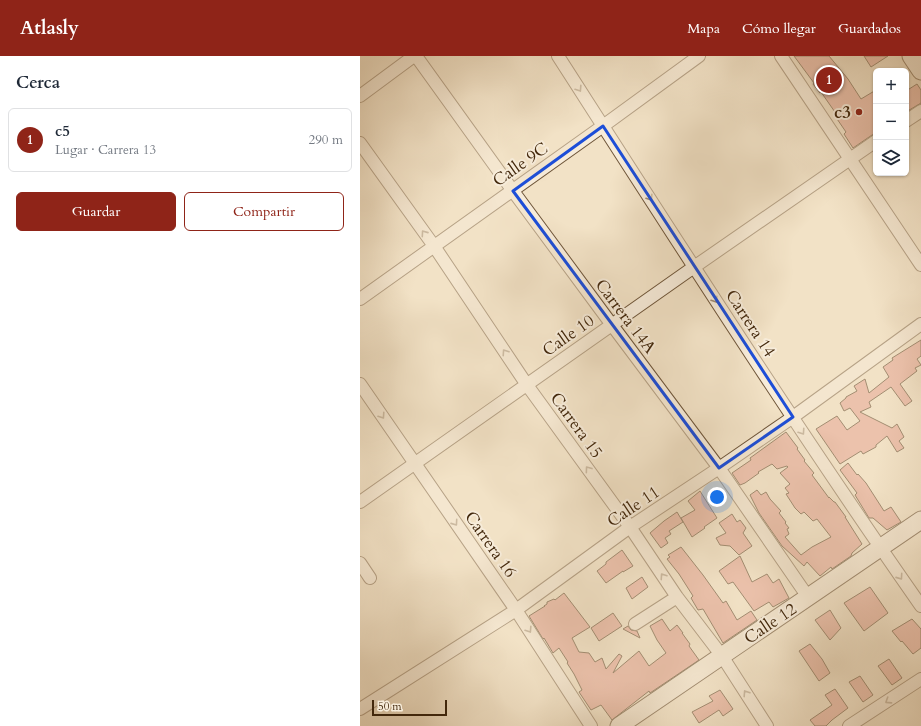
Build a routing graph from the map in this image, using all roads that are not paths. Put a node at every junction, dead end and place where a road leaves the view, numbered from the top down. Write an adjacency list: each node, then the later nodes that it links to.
1 (415, 56): 7 (street); 14 (street, Carrera 14A)
2 (558, 56): 10 (street, Carrera 14, one-way to 10)
3 (699, 56): 10 (street, Calle 9C)
4 (781, 56): 13 (street)
5 (911, 56): 6 (street)
6 (921, 71)
7 (360, 96)
8 (921, 111): 9 (street)
9 (909, 119)
10 (603, 126): 14 (street, Calle 9C); 17 (street, Carrera 14, one-way to 17)
11 (360, 143): 15 (street, Carrera 15, one-way to 11)
12 (873, 143): 13 (street, Calle 10)
13 (850, 159): 16 (street); 17 (street, Calle 10)
14 (513, 190): 15 (street, Calle 9C); 20 (street, Carrera 14A)
15 (434, 246): 18 (street, Calle 9C); 22 (street, Carrera 15, one-way to 15)
16 (921, 265)
17 (694, 267): 20 (street, Calle 10); 23 (street, Carrera 14, one-way to 23)
18 (360, 299)
19 (921, 324): 23 (street, Calle 11)
20 (612, 325): 22 (street, Calle 10); 25 (street, Carrera 14A)
21 (360, 384): 24 (street, Carrera 16, one-way to 24)
22 (527, 385): 24 (street, Calle 10); 28 (street, Carrera 15, one-way to 22)
23 (793, 417): 25 (street, Calle 11); 29 (street, Carrera 14, one-way to 29)
24 (414, 464): 26 (street, Calle 10); 35 (street, Carrera 16, one-way to 35)
25 (719, 468): 28 (street, Calle 11); 33 (street, Carrera 14A)
26 (360, 502)
27 (921, 520): 29 (street, Calle 12)
28 (630, 528): 32 (street, Carrera 15, one-way to 28); 35 (street, Calle 11)
29 (880, 548): 33 (street, Calle 12); 34 (street, Carrera 14, one-way to 34)
30 (360, 563): 31 (street)
31 (370, 578)
32 (677, 597): 36 (street); 37 (street, Carrera 15)
33 (808, 597): 37 (street, Calle 12)
34 (921, 606)
35 (516, 610): 39 (street, Calle 11); 40 (street, Carrera 16, one-way to 40)
36 (635, 624)
37 (722, 656): 41 (street, Calle 12); 42 (street, Carrera 15, one-way to 37)
38 (921, 679): 43 (street, one-way to 43)
39 (360, 710)
40 (591, 726)
41 (619, 726)
42 (767, 726)
43 (849, 726)

